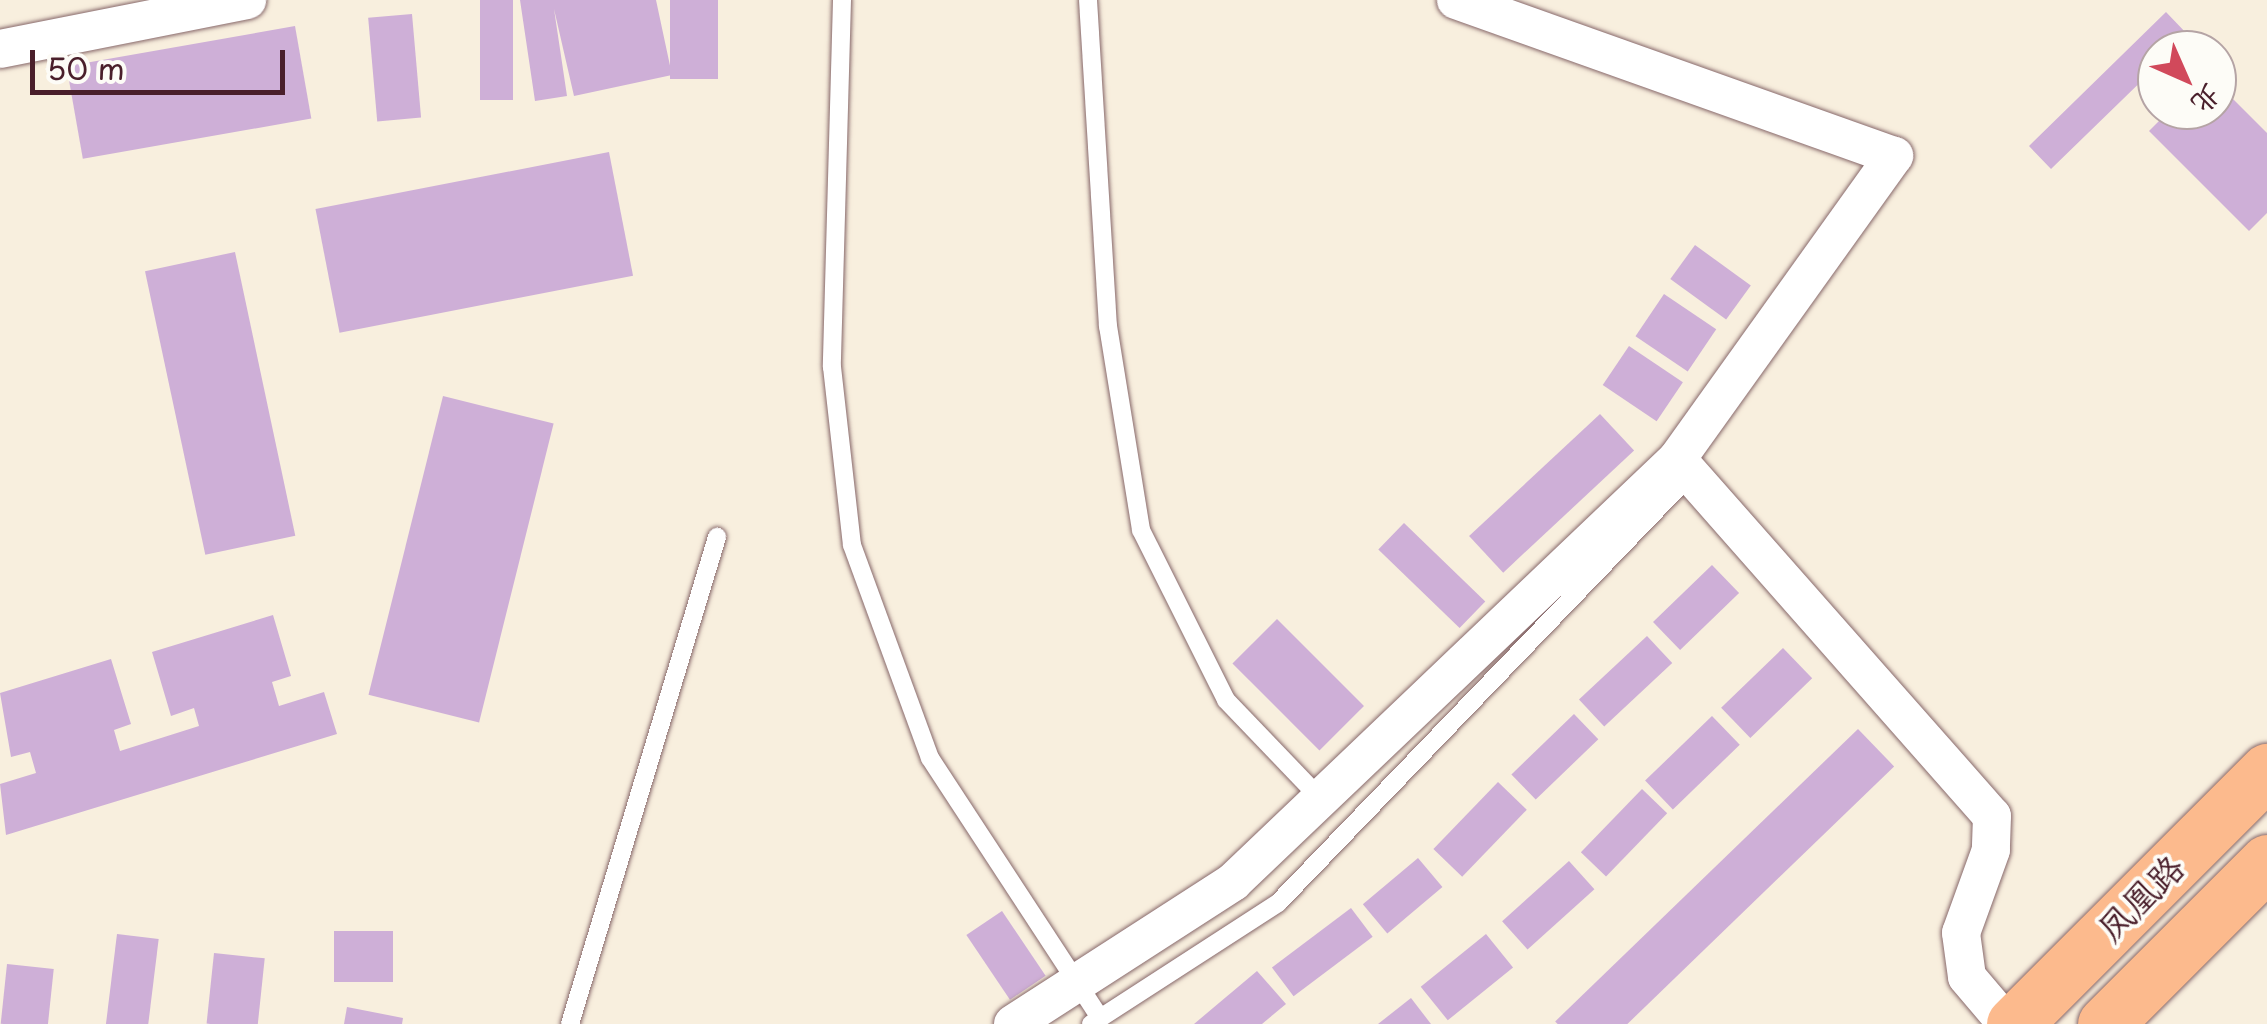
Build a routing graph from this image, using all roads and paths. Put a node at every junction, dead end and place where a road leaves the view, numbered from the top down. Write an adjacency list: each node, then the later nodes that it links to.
1 (247, 0): 5 (street)
2 (842, 0): 11 (lane)
3 (1088, 0): 9 (lane)
4 (1456, 0): 6 (street)
5 (0, 49)
6 (1684, 467): 9 (street); 12 (lane); 15 (street)
7 (717, 537): 13 (lane)
8 (2267, 771): 15 (highway, 凤凰路)
9 (1320, 798): 11 (street)
10 (2267, 862): 16 (highway, 凤凰路)
11 (1077, 983): 12 (lane); 14 (street)
12 (1095, 1021)
13 (570, 1024)
14 (1013, 1024)
15 (2010, 1024)
16 (2105, 1024)

